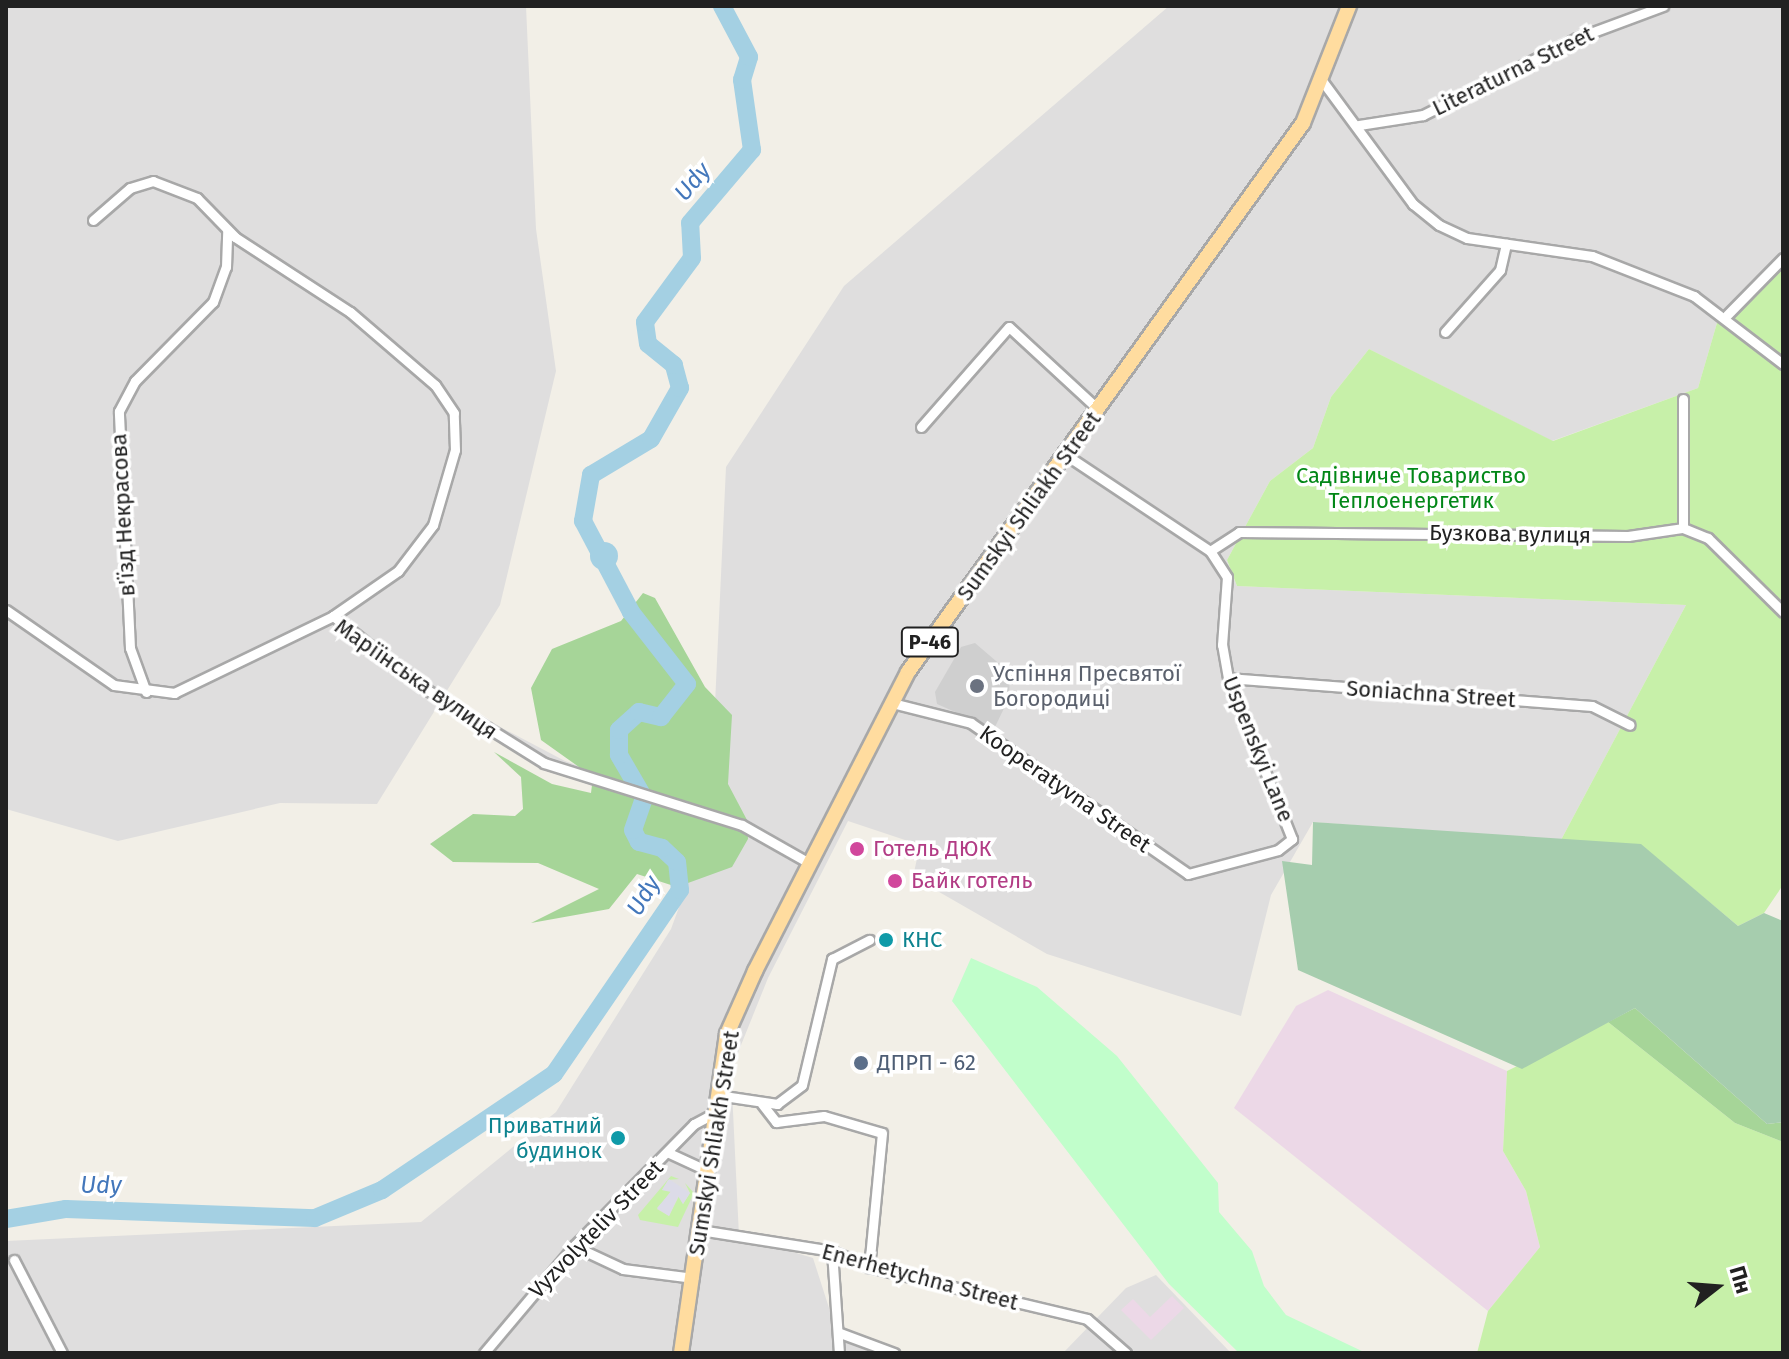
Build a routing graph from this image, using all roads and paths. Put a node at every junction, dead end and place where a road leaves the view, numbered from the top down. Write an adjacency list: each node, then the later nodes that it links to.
1 (1349, 6): 4 (main road, Sumskyi Shliakh Street / Р-46)
2 (1663, 6): 3 (street, Literaturna Street)
3 (1642, 10): 5 (street, Literaturna Street)
4 (1323, 82): 5 (street); 14 (main road, Sumskyi Shliakh Street / Р-46)
5 (1359, 125): 8 (street)
6 (93, 220): 7 (street)
7 (227, 230): 21 (street); 23 (street, в'їзд Некрасова)
8 (1506, 244): 10 (street); 11 (street)
9 (1783, 258): 10 (street)
10 (1727, 315): 12 (street)
11 (1445, 332)
12 (1783, 364)
13 (1683, 399): 17 (street)
14 (1099, 410): 15 (street); 16 (main road, Sumskyi Shliakh Street / Р-46)
15 (921, 427)
16 (1066, 455): 18 (street); 24 (main road, Sumskyi Shliakh Street / Р-46)
17 (1683, 528): 18 (street, Бузкова вулиця); 20 (street)
18 (1210, 551): 22 (street, Uspenskyi Lane)
19 (6, 610): 23 (street, Маріїнська вулиця)
20 (1783, 612)
21 (333, 616): 23 (street, Маріїнська вулиця); 26 (street, Маріїнська вулиця)
22 (1228, 678): 25 (street, Soniachna Street); 27 (street, Uspenskyi Lane)
23 (146, 692)
24 (892, 703): 26 (main road, Sumskyi Shliakh Street / Р-46); 27 (street, Kooperatyvna Street)
25 (1630, 725)
26 (811, 864): 29 (main road, Sumskyi Shliakh Street / Р-46)
27 (1188, 874)
28 (869, 940): 30 (street)
29 (717, 1095): 30 (street); 31 (main road, Sumskyi Shliakh Street / Р-46)
30 (762, 1104): 38 (street)
31 (715, 1113): 32 (street, Vyzvolyteliv Street); 33 (main road, Sumskyi Shliakh Street / Р-46)
32 (669, 1153): 33 (street); 35 (street, Vyzvolyteliv Street)
33 (708, 1171): 34 (main road, Sumskyi Shliakh Street / Р-46)
34 (700, 1230): 36 (street, Enerhetychna Street); 39 (main road, Sumskyi Shliakh Street / Р-46)
35 (574, 1246): 39 (street); 42 (street, Vyzvolyteliv Street)
36 (832, 1251): 38 (street, Enerhetychna Street); 40 (street)
37 (14, 1260): 41 (street)
38 (869, 1267): 46 (street, Enerhetychna Street)
39 (693, 1278): 43 (main road, Sumskyi Shliakh Street / Р-46)
40 (840, 1333): 44 (street); 45 (street)
41 (62, 1353)
42 (484, 1353)
43 (681, 1353)
44 (839, 1353)
45 (891, 1353)
46 (1126, 1353)

